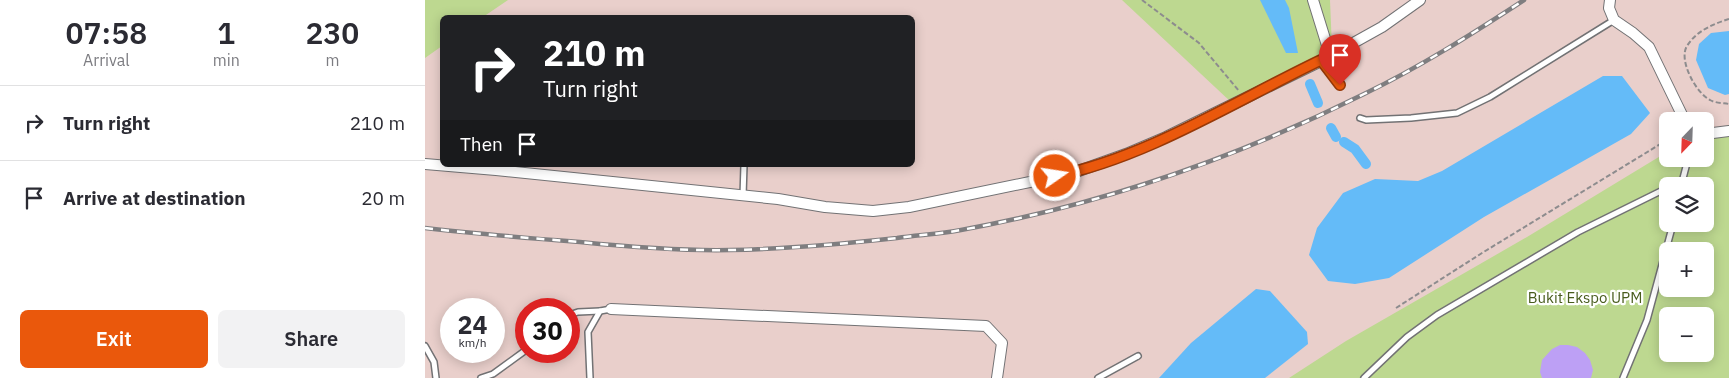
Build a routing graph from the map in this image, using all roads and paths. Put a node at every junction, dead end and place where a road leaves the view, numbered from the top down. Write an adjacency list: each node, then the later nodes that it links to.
1 (1143, 0): 9 (path)
2 (1313, 0): 7 (street)
3 (1420, 0): 7 (street)
4 (1610, 0): 6 (street)
5 (1729, 19): 10 (path)
6 (1614, 20): 11 (street); 12 (lane)
7 (1325, 58): 8 (lane); 9 (street)
8 (1340, 85)
9 (1245, 98): 21 (street)
10 (1729, 104)
11 (1681, 112)
12 (1360, 118)
13 (1729, 131): 14 (street)
14 (1714, 133)
15 (1659, 145): 23 (path)
16 (425, 164): 17 (street)
17 (440, 165)
18 (460, 167): 21 (street)
19 (744, 167): 21 (lane)
20 (1659, 192): 35 (lane)
21 (743, 196)
22 (1671, 232): 36 (lane)
23 (1396, 308)
24 (611, 310): 26 (lane); 33 (street)
25 (580, 312): 26 (lane)
26 (600, 312): 32 (lane)
27 (425, 346): 30 (lane)
28 (1138, 356): 34 (lane)
29 (515, 358): 31 (lane)
30 (436, 378)
31 (481, 378)
32 (590, 378)
33 (997, 378)
34 (1098, 378)
35 (1364, 378)
36 (1623, 378)

